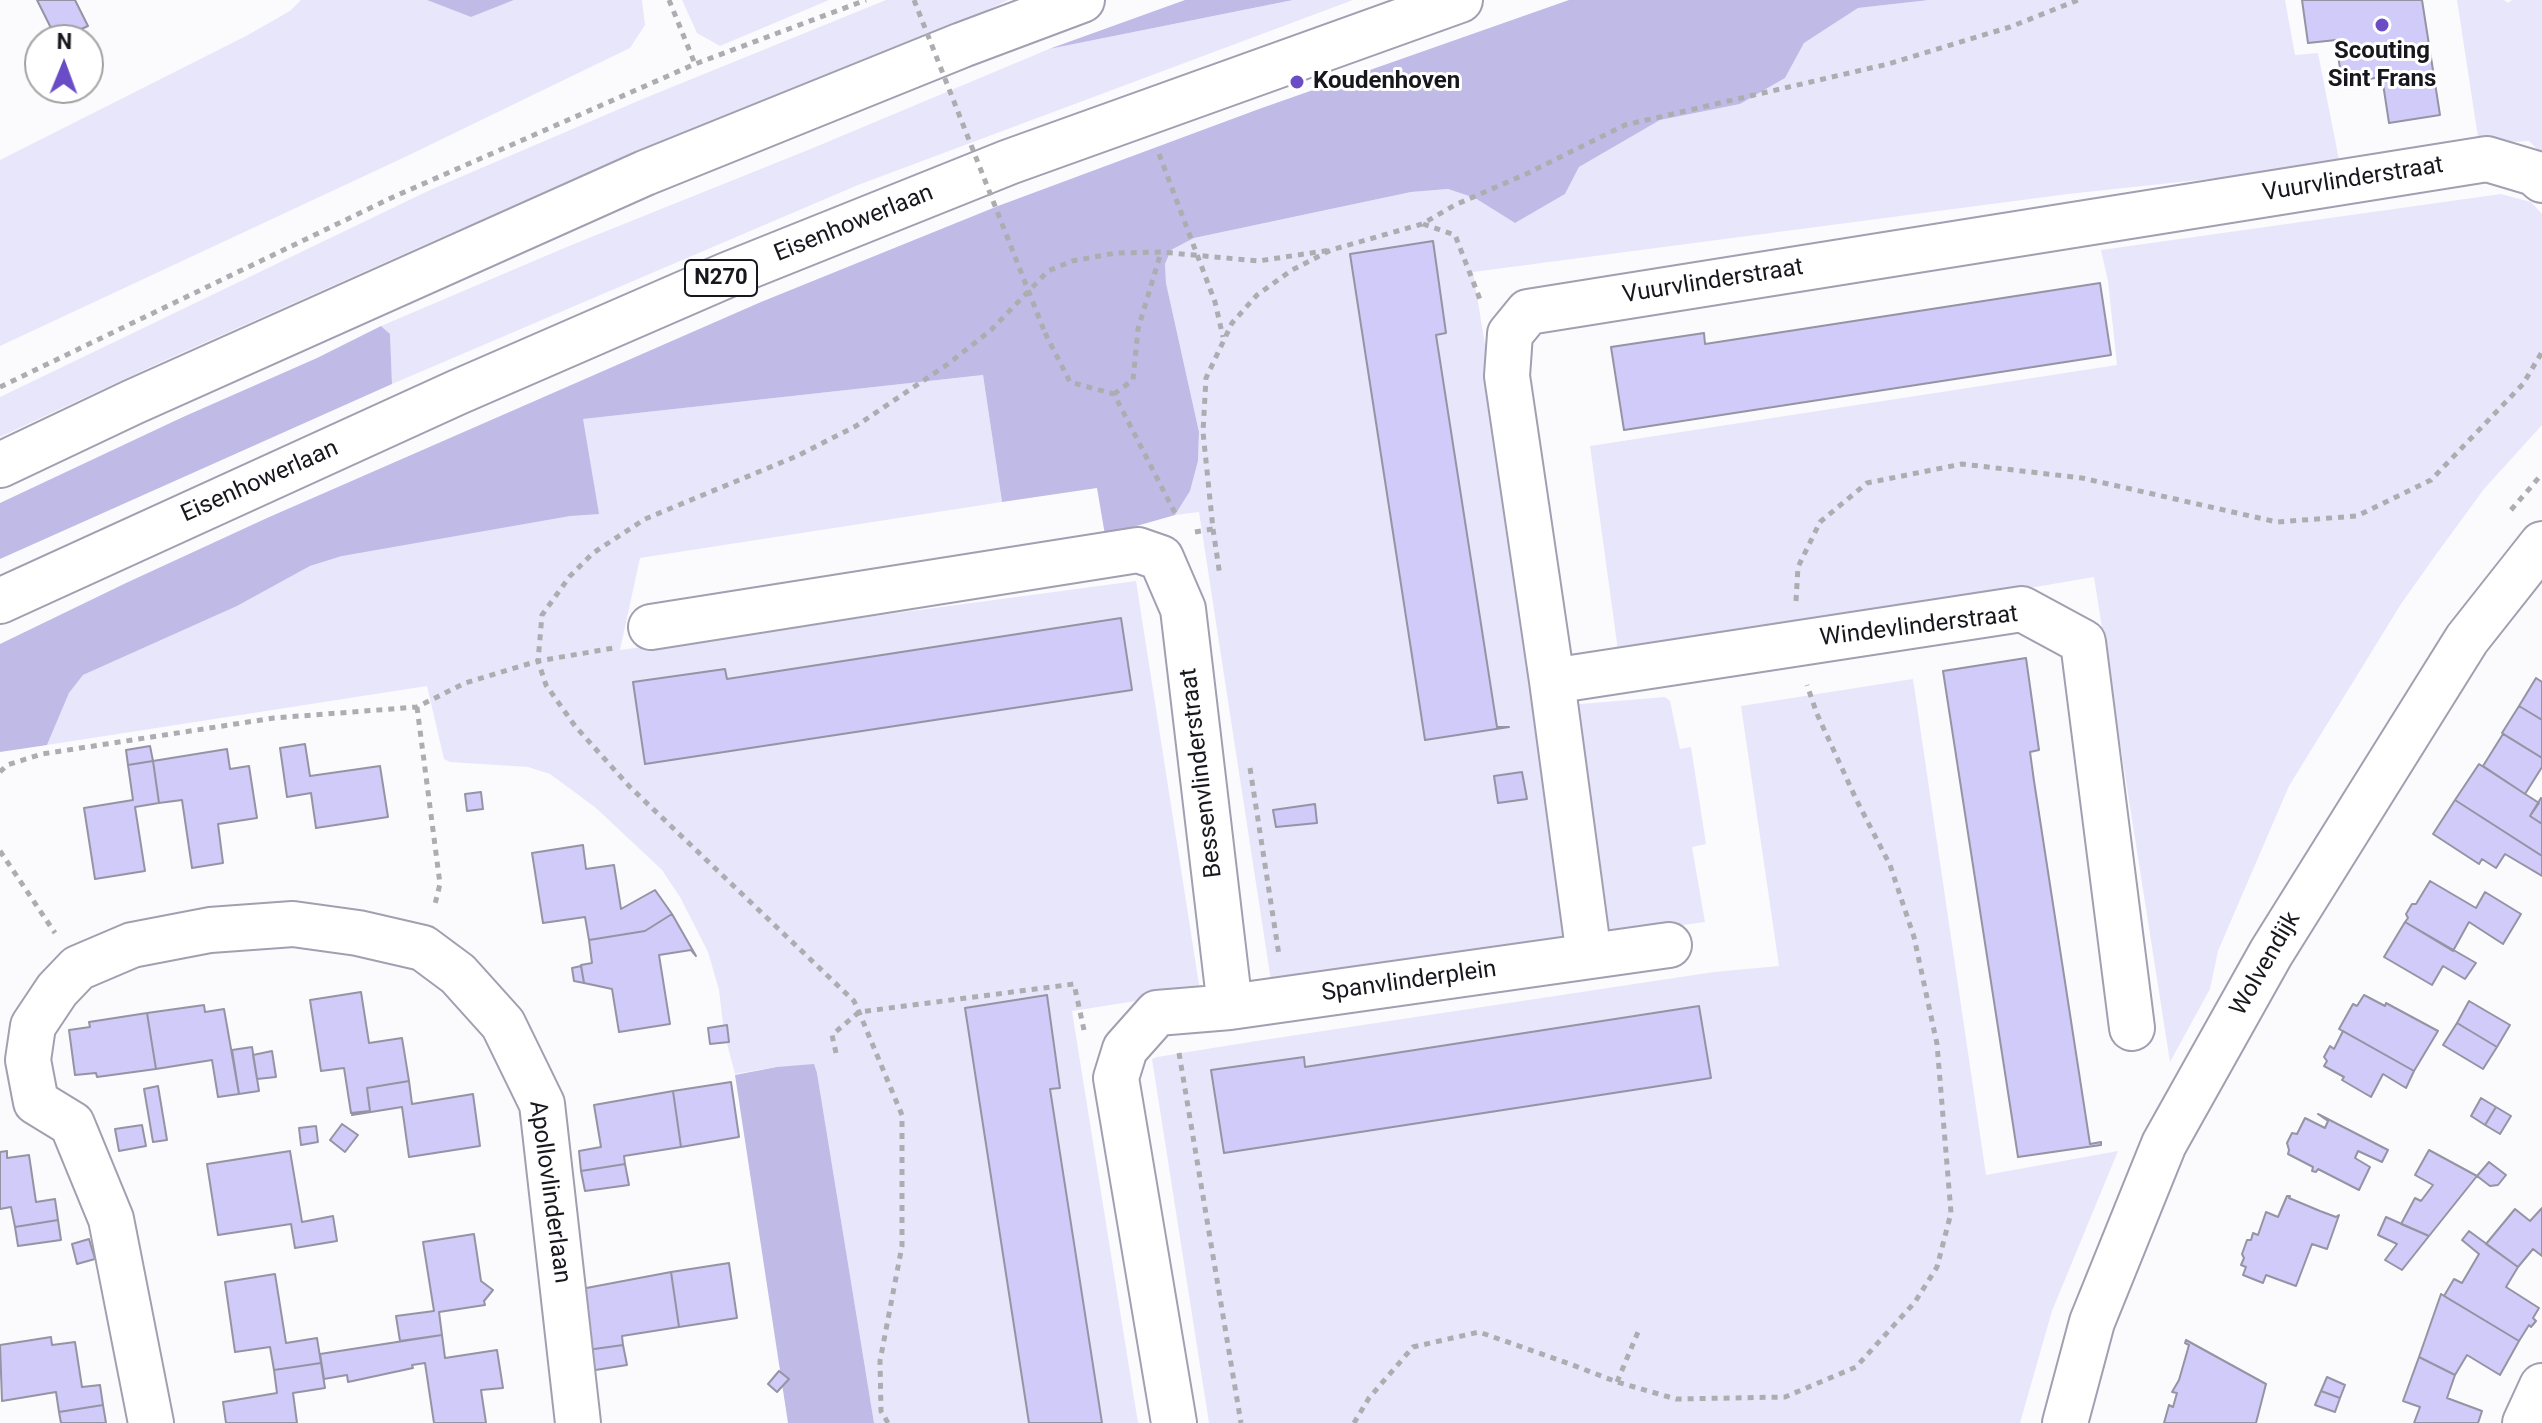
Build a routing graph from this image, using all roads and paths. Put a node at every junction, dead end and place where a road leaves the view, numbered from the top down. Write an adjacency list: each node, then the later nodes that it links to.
1 (669, 0): 7 (path)
2 (866, 0): 7 (path)
3 (914, 0): 18 (path, bridge)
4 (1082, 0): 19 (street)
5 (1460, 0): 8 (street, Eisenhowerlaan / N270)
6 (2078, 0): 10 (path)
7 (695, 64): 17 (path)
8 (1144, 113): 13 (path); 23 (street, Eisenhowerlaan / N270)
9 (2542, 180): 14 (street, Vuurvlinderstraat)
10 (1422, 224): 11 (path); 14 (path)
11 (1331, 250): 13 (path); 15 (path)
12 (1161, 252): 13 (path); 18 (path); 26 (path)
13 (1198, 256): 15 (path)
14 (1510, 334): 27 (street)
15 (1223, 338): 21 (path)
16 (2542, 352): 25 (path)
17 (0, 387)
18 (1114, 394): 20 (path)
19 (0, 465)
20 (1178, 519)
21 (1186, 533)
22 (2542, 544): 50 (street, Wolvendijk)
23 (0, 601)
24 (651, 627): 26 (path); 35 (street, Bessenvlinderstraat)
25 (1793, 644): 27 (street, Windevlinderstraat); 38 (street, Windevlinderstraat); 42 (path)
26 (538, 661): 28 (path); 36 (path)
27 (1552, 681): 33 (street)
28 (417, 707): 29 (path); 32 (path)
29 (0, 772)
30 (0, 851): 34 (path)
31 (1669, 945): 33 (street, Spanvlinderplein)
32 (423, 948): 34 (street, Apollovlinderlaan); 45 (street, Apollovlinderlaan)
33 (1589, 956): 35 (street, Spanvlinderplein)
34 (78, 968): 44 (street, Apollovlinderlaan)
35 (1230, 1007): 37 (street)
36 (859, 1012): 39 (path); 40 (path); 46 (path)
37 (1172, 1012): 39 (street); 48 (path)
38 (2132, 1028)
39 (1125, 1049): 47 (street)
40 (836, 1053)
41 (1638, 1332): 42 (path)
42 (1617, 1382): 49 (path)
43 (2542, 1386): 51 (street)
44 (151, 1423)
45 (578, 1423)
46 (888, 1423)
47 (1174, 1423)
48 (1241, 1423)
49 (1354, 1423)
50 (2065, 1423)
51 (2525, 1423)

